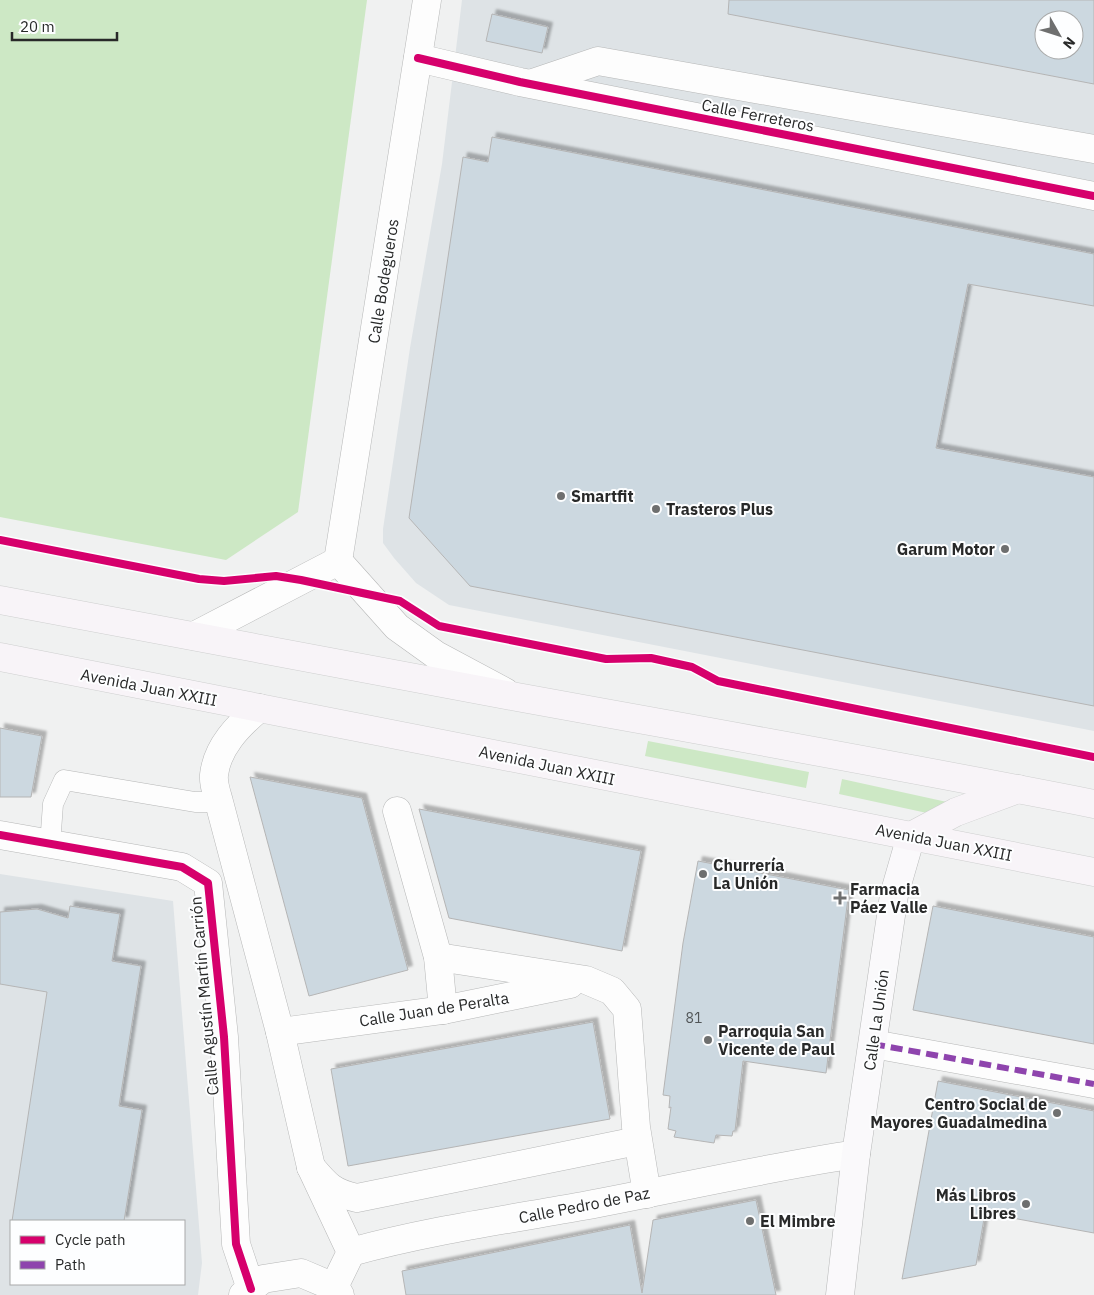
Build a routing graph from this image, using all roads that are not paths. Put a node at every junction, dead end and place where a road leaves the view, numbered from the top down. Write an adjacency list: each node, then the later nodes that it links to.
1 (427, 0): 2 (street, Calle Bodegueros)
2 (418, 58): 3 (street, Calle Ferreteros); 6 (street, Calle Bodegueros)
3 (531, 84): 4 (street, Calle Ferreteros); 5 (street, Calle Ferreteros)
4 (1094, 149)
5 (1094, 196)
6 (338, 561): 10 (street); 12 (street)
7 (0, 588): 9 (main road)
8 (0, 600): 9 (main road)
9 (54, 610): 10 (main road)
10 (194, 636): 12 (main road)
11 (0, 657): 13 (main road, Avenida Juan XXIII)
12 (513, 696): 14 (main road)
13 (259, 708): 15 (street); 19 (main road, Avenida Juan XXIII)
14 (1018, 789): 16 (main road); 19 (main road)
15 (219, 802): 20 (lane); 25 (street)
16 (1094, 804)
17 (397, 811): 22 (street)
18 (0, 836): 20 (street, Calle Agustín Martín Carrión)
19 (911, 836): 21 (main road, Avenida Juan XXIII); 26 (main road, Calle La Unión)
20 (50, 845): 34 (street, Calle Agustín Martín Carrión)
21 (1094, 872)
22 (438, 957): 23 (street, Calle Juan de Peralta); 24 (street)
23 (586, 980): 24 (street, Calle Juan de Peralta); 28 (street, Calle Juan de Peralta)
24 (443, 1010): 25 (street, Calle Juan de Peralta)
25 (280, 1032): 30 (street)
26 (872, 1044): 27 (street); 29 (main road, Calle La Unión)
27 (1094, 1084)
28 (637, 1141): 30 (street); 31 (street)
29 (856, 1154): 31 (street, Calle Pedro de Paz); 35 (main road, Calle La Unión)
30 (311, 1167): 32 (street)
31 (647, 1194): 32 (street, Calle Pedro de Paz)
32 (352, 1252): 33 (street)
33 (337, 1291): 34 (street)
34 (247, 1292)
35 (840, 1295)

